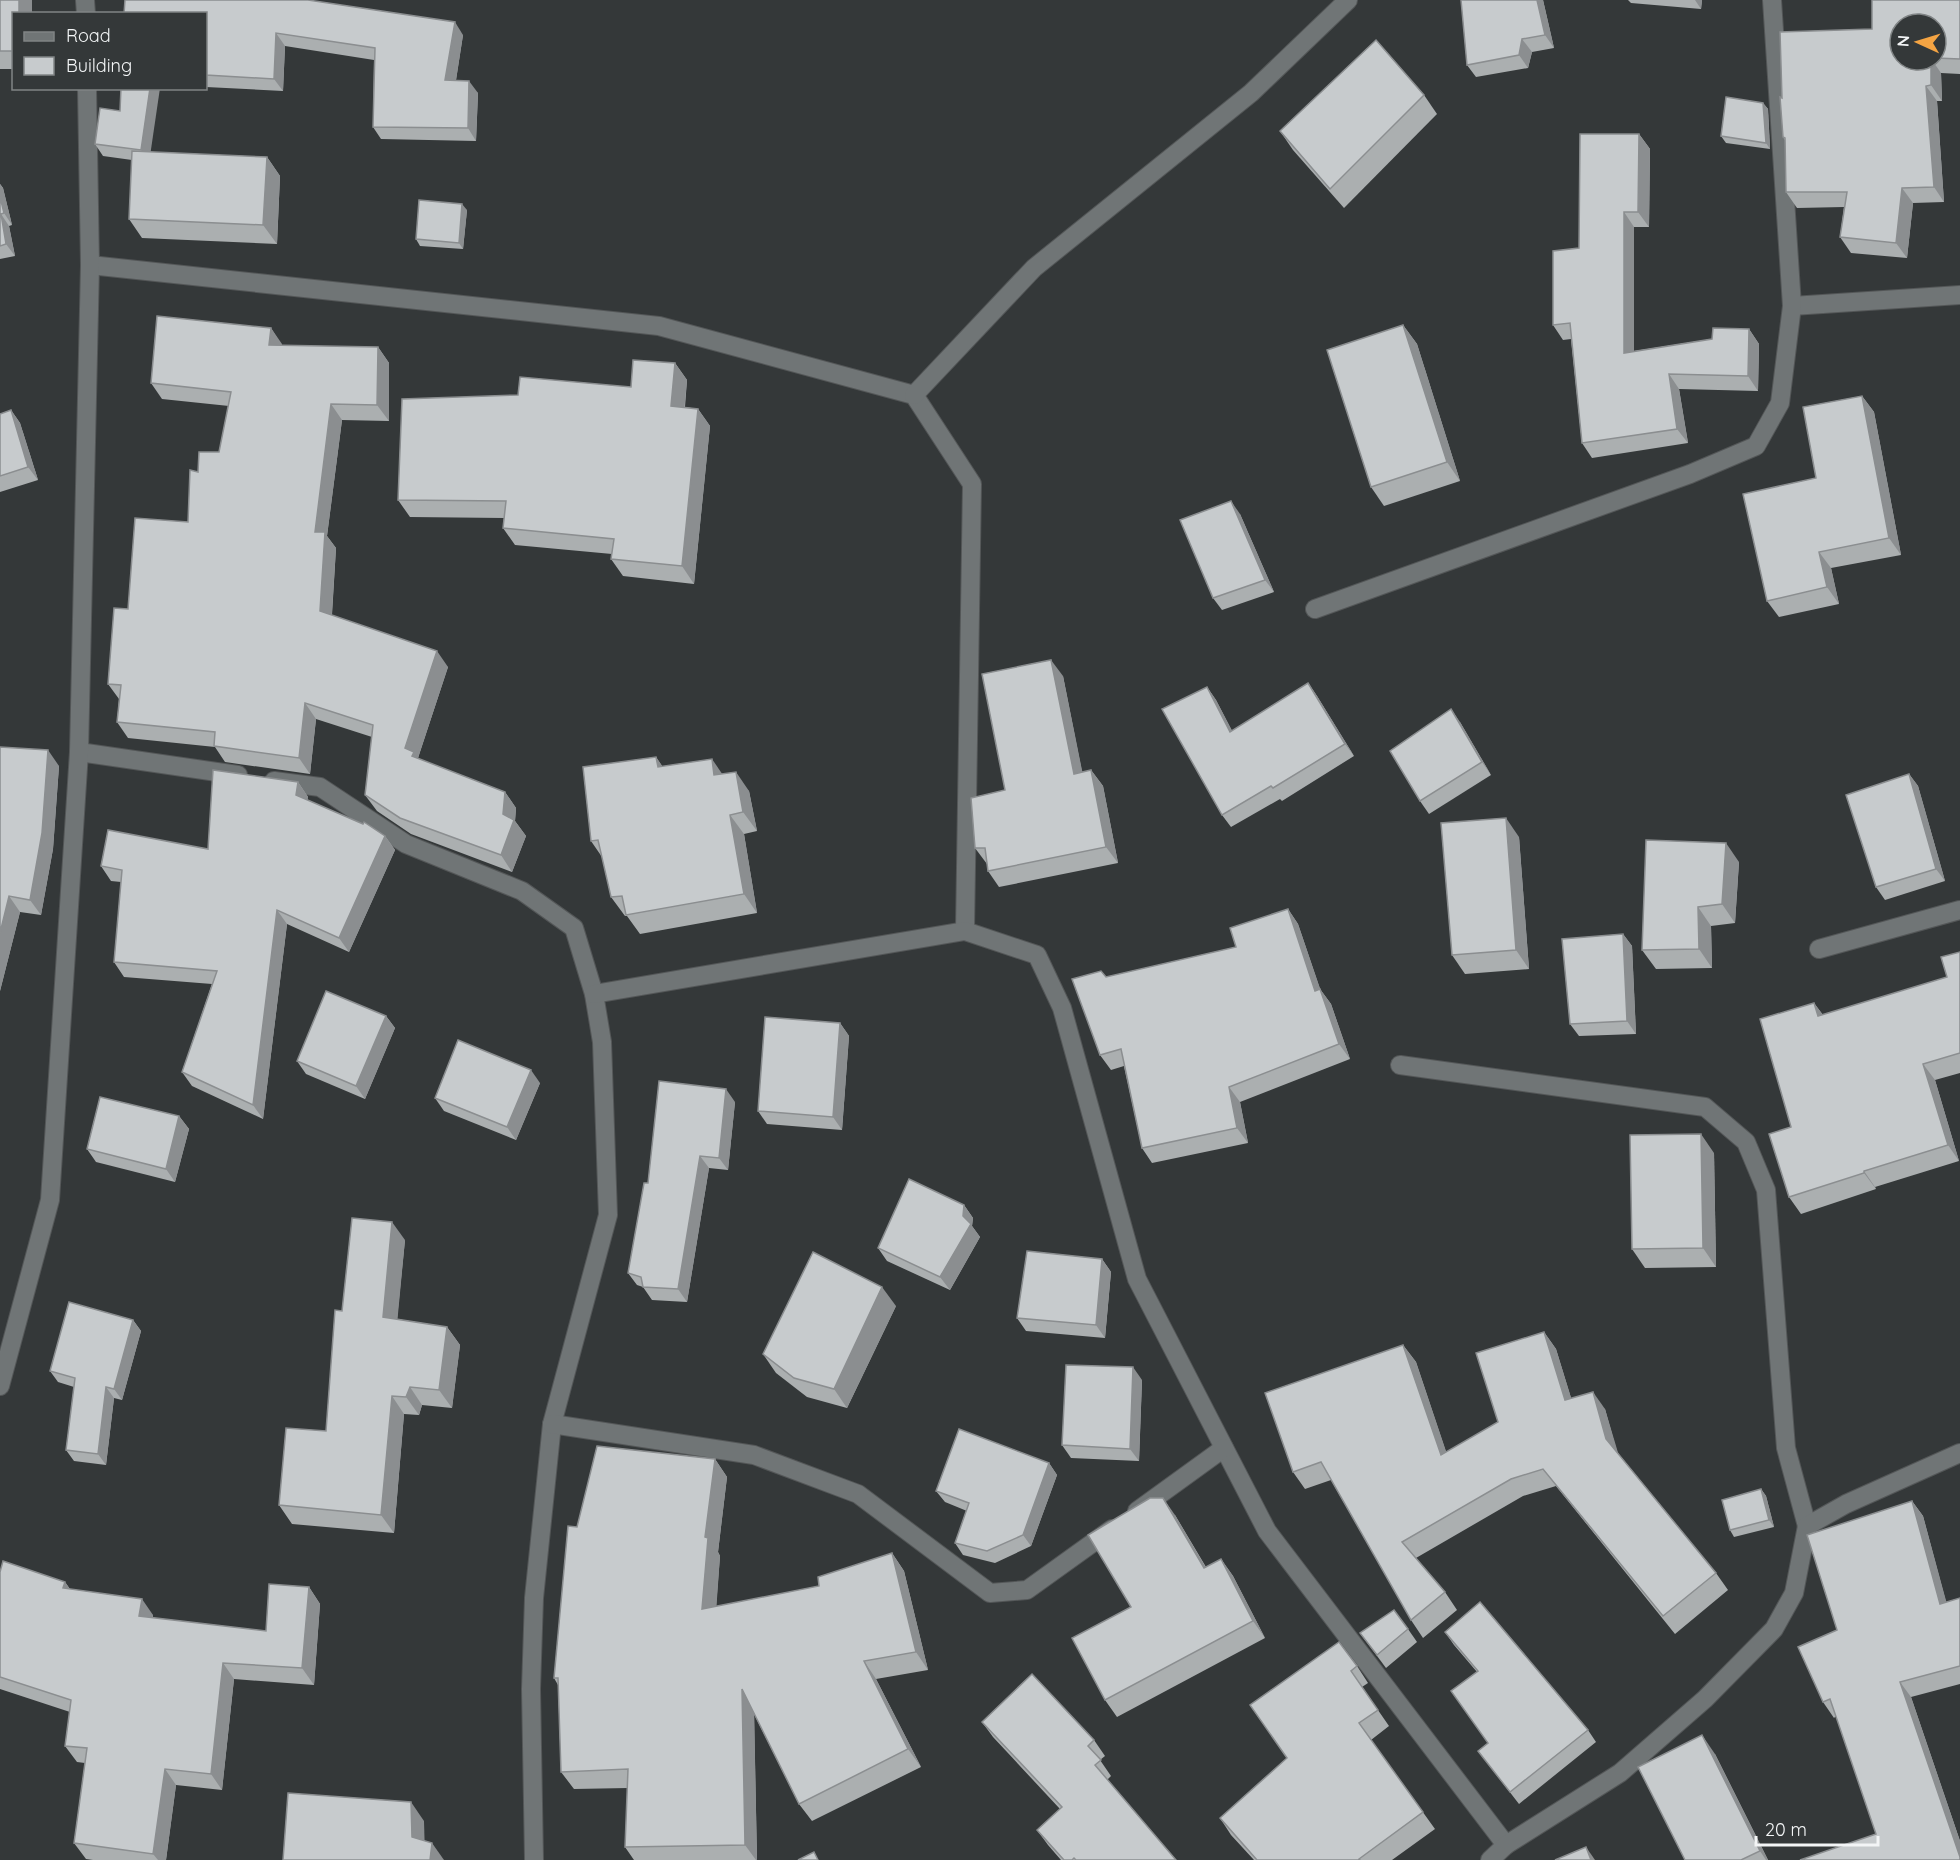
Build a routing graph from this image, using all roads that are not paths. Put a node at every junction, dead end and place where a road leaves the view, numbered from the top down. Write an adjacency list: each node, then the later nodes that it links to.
1 (1348, 0): 7 (street)
2 (1772, 0): 6 (street)
3 (87, 90): 4 (street)
4 (90, 265): 7 (street); 9 (street)
5 (1960, 295): 6 (street)
6 (1792, 306): 8 (street)
7 (914, 395): 11 (street)
8 (1315, 609)
9 (79, 752): 13 (street); 15 (street)
10 (1960, 910): 12 (street)
11 (965, 931): 13 (street); 17 (street)
12 (1819, 949)
13 (594, 994): 16 (street)
14 (1400, 1065): 19 (street)
15 (0, 1386)
16 (552, 1424): 17 (street); 21 (street)
17 (1224, 1449): 20 (street)
18 (1960, 1453): 19 (street)
19 (1807, 1526): 20 (street)
20 (1506, 1845): 22 (street)
21 (534, 1860)
22 (1490, 1860)

